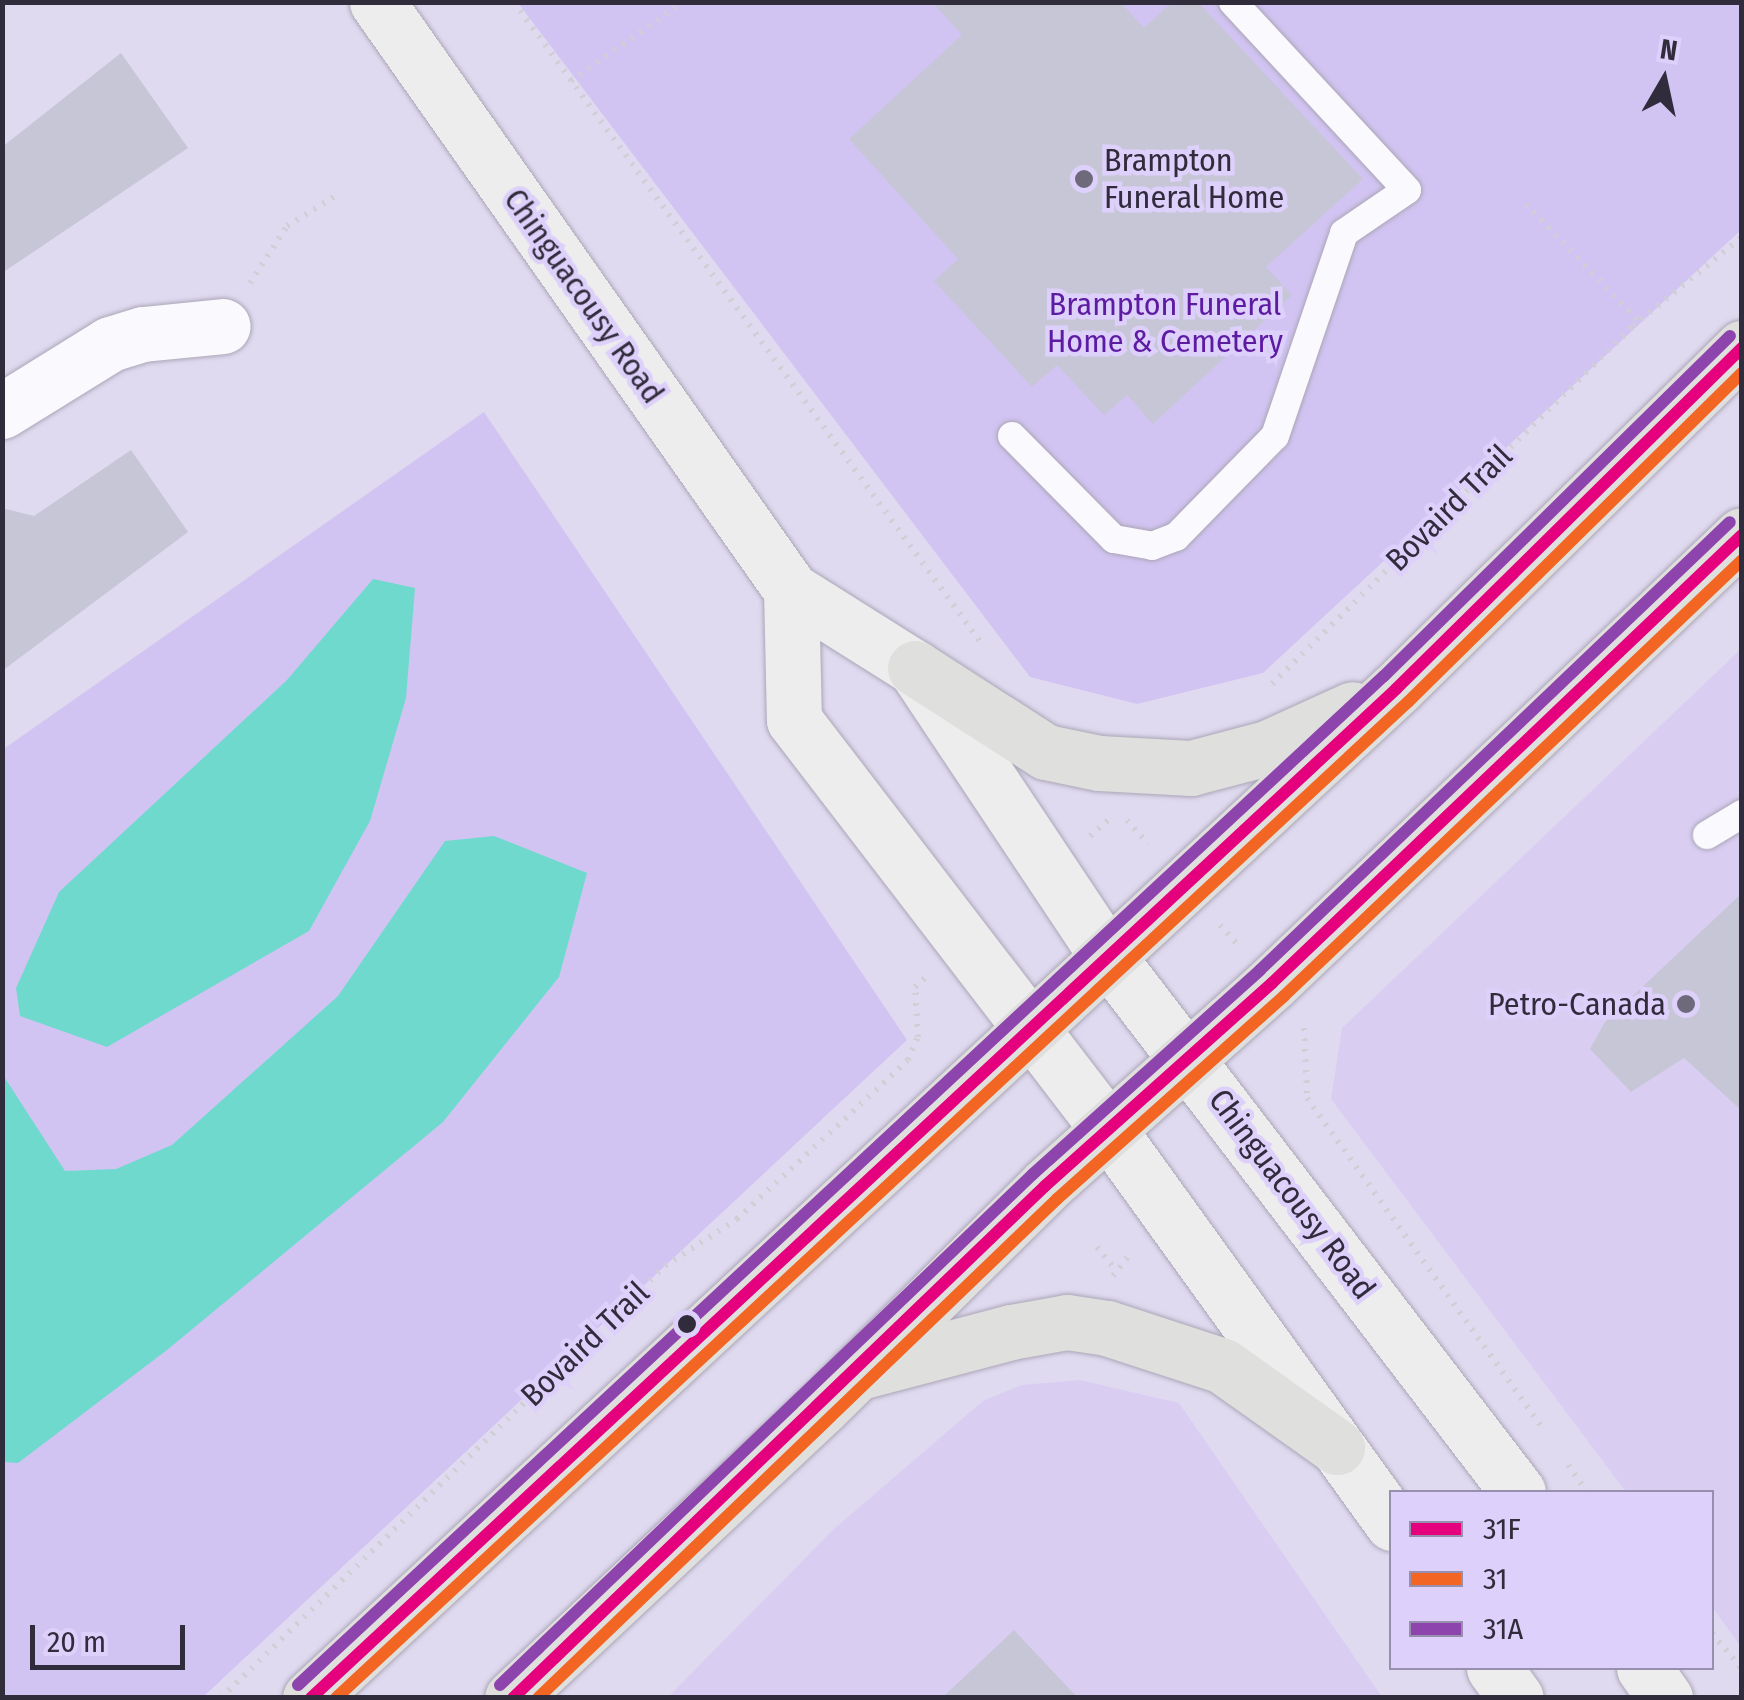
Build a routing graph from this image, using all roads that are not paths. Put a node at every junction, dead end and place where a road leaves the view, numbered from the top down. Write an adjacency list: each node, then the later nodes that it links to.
1 (376, 2): 8 (main road, Chinguacousy Road)
2 (1233, 2): 6 (lane)
3 (222, 326): 5 (street)
4 (1742, 348): 10 (main road)
5 (2, 411)
6 (1012, 436)
7 (1742, 535): 15 (main road)
8 (791, 590): 9 (main road, Chinguacousy Road); 14 (main road)
9 (914, 668): 10 (main road); 13 (main road, Chinguacousy Road)
10 (1396, 688): 13 (main road)
11 (1742, 814): 12 (lane)
12 (1708, 835)
13 (1108, 957): 14 (main road); 15 (main road, Chinguacousy Road)
14 (1032, 1028): 16 (main road); 23 (main road)
15 (1188, 1058): 16 (main road); 19 (main road, Chinguacousy Road)
16 (1108, 1129): 17 (main road); 18 (main road)
17 (853, 1374): 18 (main road); 24 (main road)
18 (1337, 1447): 20 (main road)
19 (1516, 1490)
20 (1389, 1520)
21 (1495, 1670): 25 (main road)
22 (1645, 1670): 26 (main road)
23 (310, 1698)
24 (512, 1698)
25 (1516, 1698)
26 (1665, 1698)

